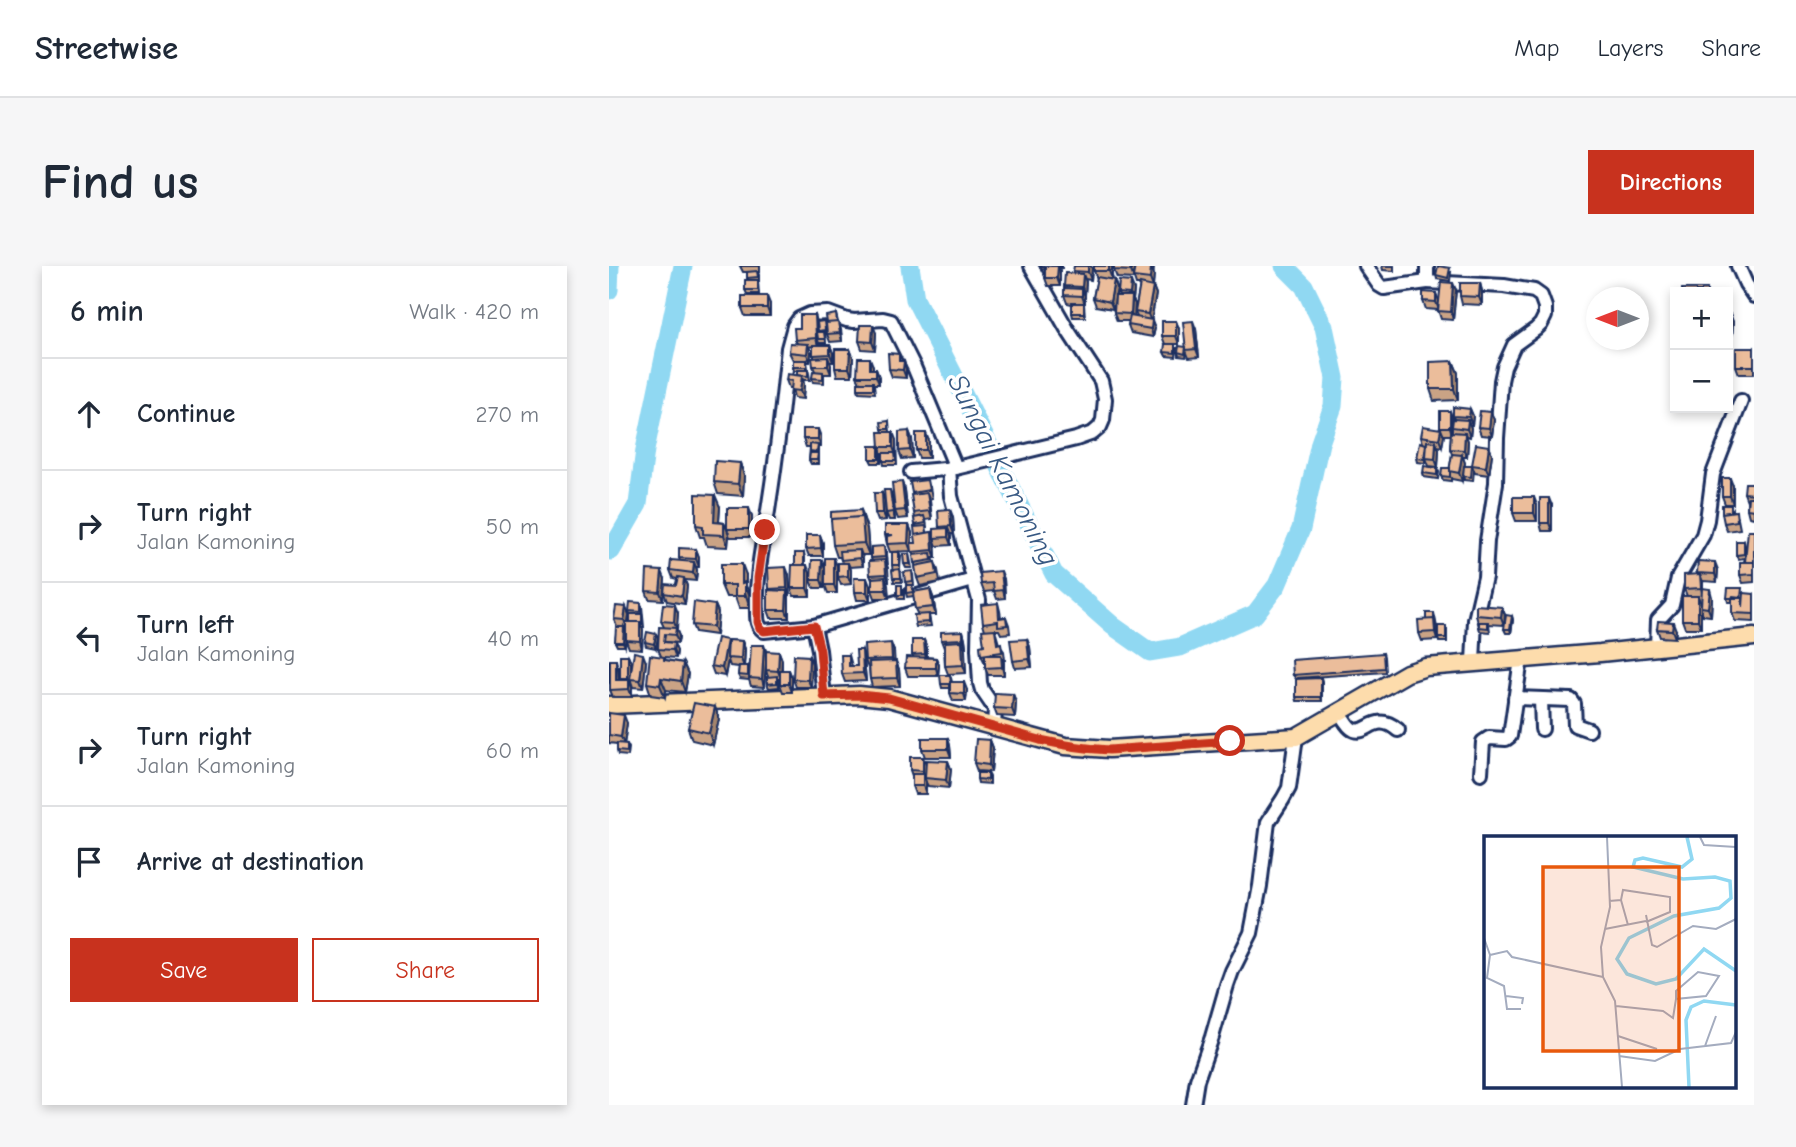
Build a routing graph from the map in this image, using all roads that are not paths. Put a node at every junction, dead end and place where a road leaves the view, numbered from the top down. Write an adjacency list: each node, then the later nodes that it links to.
1 (1031, 266): 8 (street)
2 (1366, 266): 5 (street)
3 (1427, 266): 5 (street)
4 (1738, 266): 6 (street)
5 (1427, 282): 15 (street)
6 (1754, 296)
7 (1741, 401): 13 (street)
8 (952, 468): 9 (street); 10 (street); 11 (street)
9 (911, 472)
10 (973, 580): 11 (street); 21 (street)
11 (814, 626): 16 (street)
12 (1754, 637): 13 (main road)
13 (1657, 647): 14 (main road)
14 (1521, 659): 15 (main road); 17 (street)
15 (1473, 663): 20 (main road)
16 (824, 696): 19 (main road); 21 (main road)
17 (1515, 698): 18 (street); 26 (street)
18 (1541, 699): 23 (street); 24 (street)
19 (609, 705)
20 (1339, 711): 22 (street); 25 (main road)
21 (994, 727): 25 (main road)
22 (1398, 730)
23 (1542, 730)
24 (1589, 730)
25 (1296, 737): 27 (street)
26 (1481, 773)
27 (1193, 1105)

